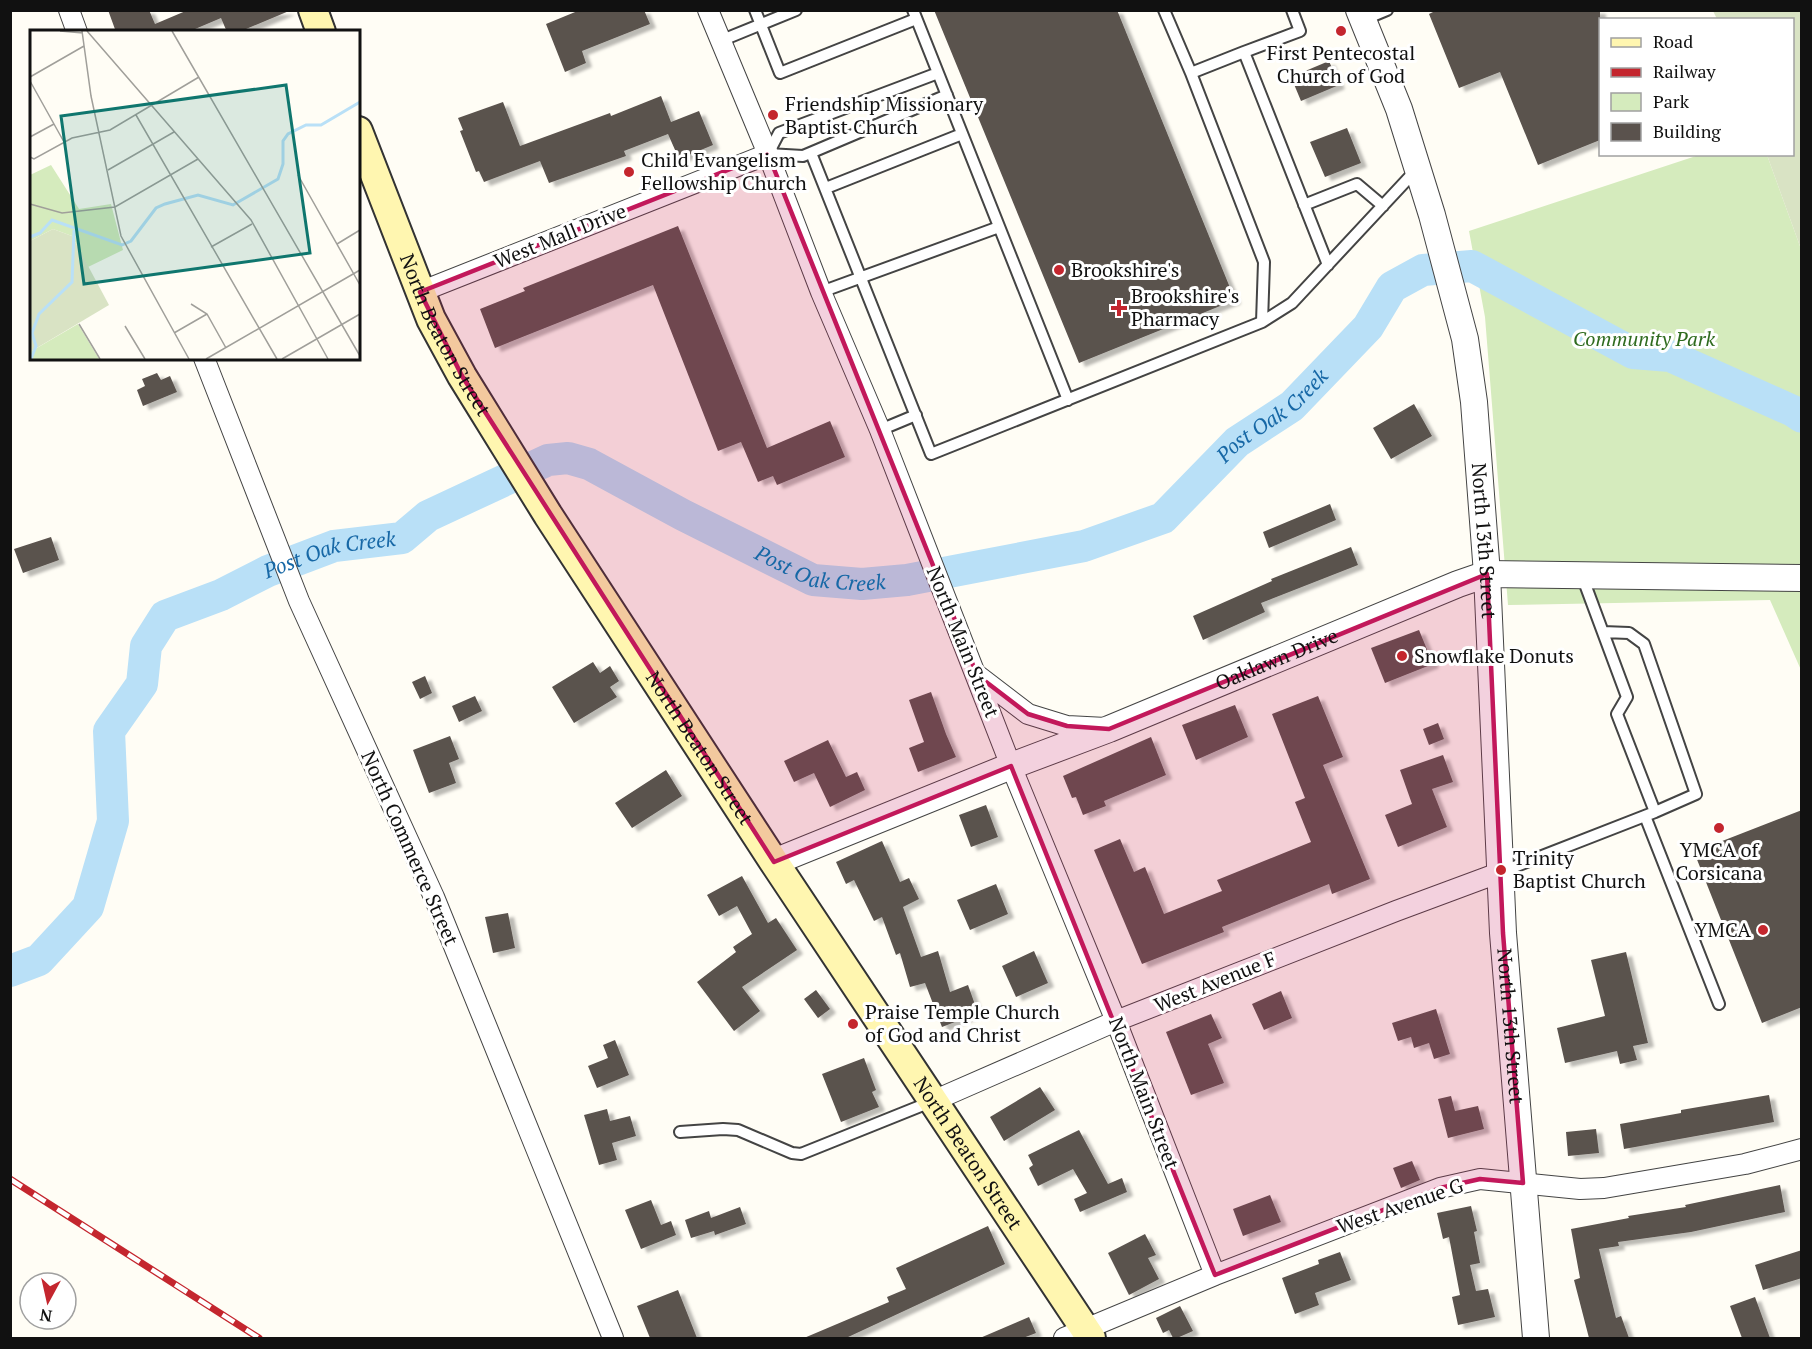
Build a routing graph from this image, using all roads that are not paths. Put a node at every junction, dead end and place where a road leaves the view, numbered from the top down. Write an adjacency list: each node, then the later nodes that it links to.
1 (69, 10): 12 (street)
2 (313, 10): 13 (main road)
3 (708, 10): 14 (street, North Main Street)
4 (755, 10): 11 (lane)
5 (796, 10): 11 (lane)
6 (1164, 10): 17 (lane)
7 (1292, 10): 15 (lane)
8 (1387, 10): 10 (lane)
9 (915, 15): 11 (lane); 16 (lane)
10 (1361, 15): 23 (street, North 13th Street)
11 (761, 26): 14 (lane)
12 (76, 30)
13 (320, 30)
14 (720, 41): 22 (street, North Main Street)
15 (1244, 52): 17 (lane); 25 (lane)
16 (938, 73): 18 (lane); 22 (lane)
17 (1191, 73): 32 (lane)
18 (946, 95): 19 (lane); 21 (lane)
19 (962, 134): 24 (lane); 27 (lane)
20 (360, 136): 30 (main road, North Beaton Street)
21 (811, 153): 22 (lane); 24 (lane)
22 (768, 154): 30 (street, West Mall Drive); 31 (street, North Main Street)
23 (1417, 169): 26 (lane); 37 (street, North 13th Street)
24 (826, 188): 29 (lane)
25 (1304, 205): 26 (lane); 28 (lane)
26 (1383, 206): 28 (lane)
27 (999, 227): 29 (lane); 34 (lane)
28 (1328, 265): 32 (lane)
29 (861, 278): 31 (lane); 35 (lane)
30 (420, 292): 45 (main road, North Beaton Street)
31 (820, 292): 36 (street, North Main Street)
32 (1262, 322): 34 (lane)
33 (205, 360): 55 (street, North Commerce Street)
34 (1068, 400): 35 (lane)
35 (916, 415): 36 (lane)
36 (880, 430): 41 (street, North Main Street)
37 (1487, 574): 38 (street, Oaklawn Drive); 42 (street, Oaklawn Drive); 46 (street, North 13th Street)
38 (1582, 576): 39 (street, Oaklawn Drive); 40 (lane)
39 (1802, 578)
40 (1603, 632): 44 (lane); 44 (lane)
41 (977, 675): 42 (street); 43 (street, North Main Street)
42 (1109, 729): 43 (street, Oaklawn Drive)
43 (1011, 766): 45 (street, Oaklawn Drive); 48 (street, North Main Street)
44 (1650, 814): 46 (lane); 47 (lane)
45 (774, 862): 49 (main road, North Beaton Street)
46 (1501, 872): 48 (street, West Avenue F); 52 (street, North 13th Street)
47 (1719, 1004)
48 (1116, 1021): 49 (street, West Avenue F); 53 (street, North Main Street)
49 (933, 1101): 50 (lane); 54 (main road, North Beaton Street)
50 (680, 1132)
51 (1802, 1149): 52 (street, West Avenue G)
52 (1523, 1183): 53 (street, West Avenue G); 56 (street, North 13th Street)
53 (1215, 1275): 54 (street, West Avenue G)
54 (1080, 1335)
55 (614, 1338)
56 (1536, 1338)

